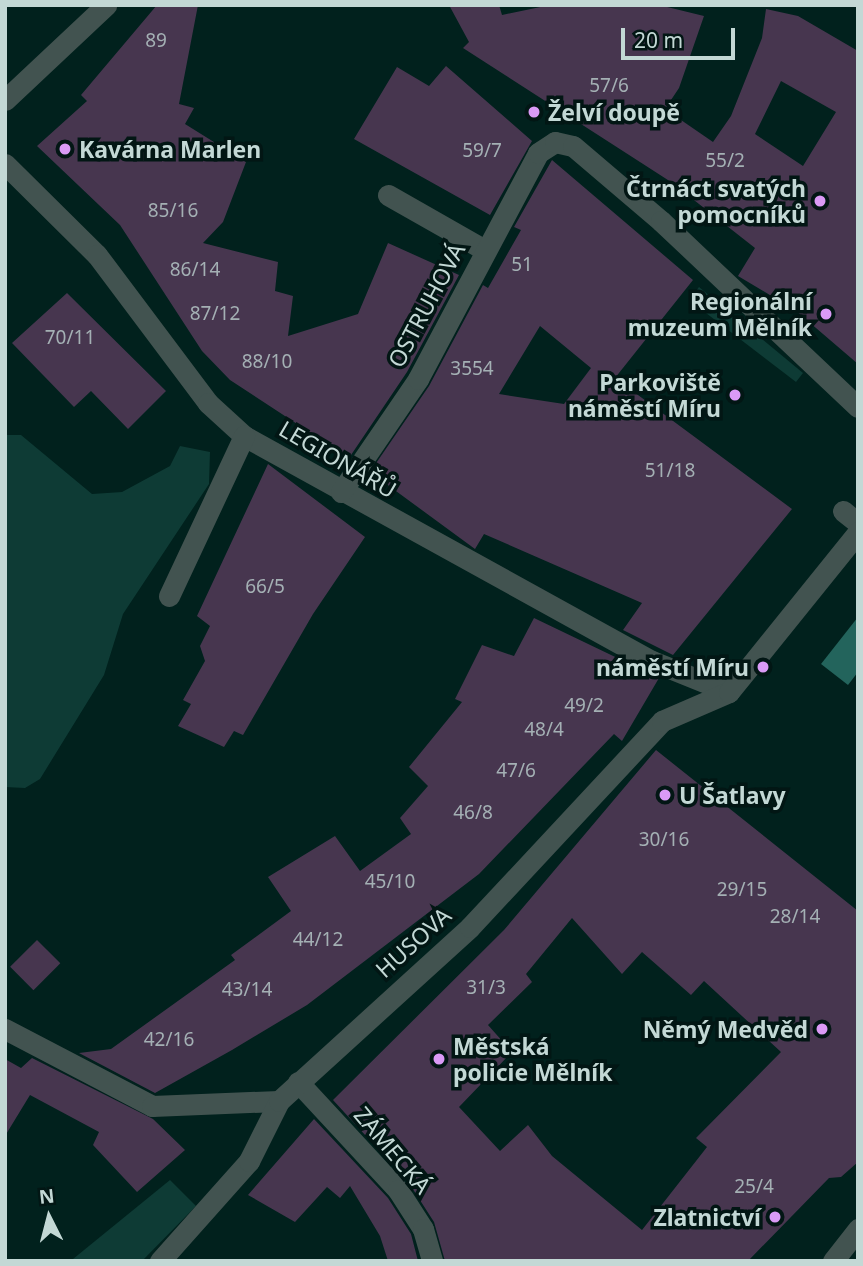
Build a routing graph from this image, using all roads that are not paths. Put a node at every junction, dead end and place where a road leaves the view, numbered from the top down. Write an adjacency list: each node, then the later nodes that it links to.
1 (106, 5): 2 (street)
2 (5, 100)
3 (5, 164): 7 (street, LEGIONÁŘŮ)
4 (388, 195): 5 (street)
5 (485, 250): 6 (street, OSTRUHOVÁ); 8 (street, OSTRUHOVÁ)
6 (858, 407)
7 (244, 436): 8 (street, LEGIONÁŘŮ); 10 (street)
8 (341, 492): 11 (street, LEGIONÁŘŮ)
9 (858, 532): 11 (street)
10 (169, 596)
11 (729, 692): 13 (street, HUSOVA)
12 (5, 1029): 14 (street)
13 (298, 1082): 14 (street, HUSOVA); 17 (street, ZÁMECKÁ)
14 (279, 1101): 16 (street, HUSOVA)
15 (858, 1229): 18 (street)
16 (160, 1261)
17 (432, 1261)
18 (833, 1261)

